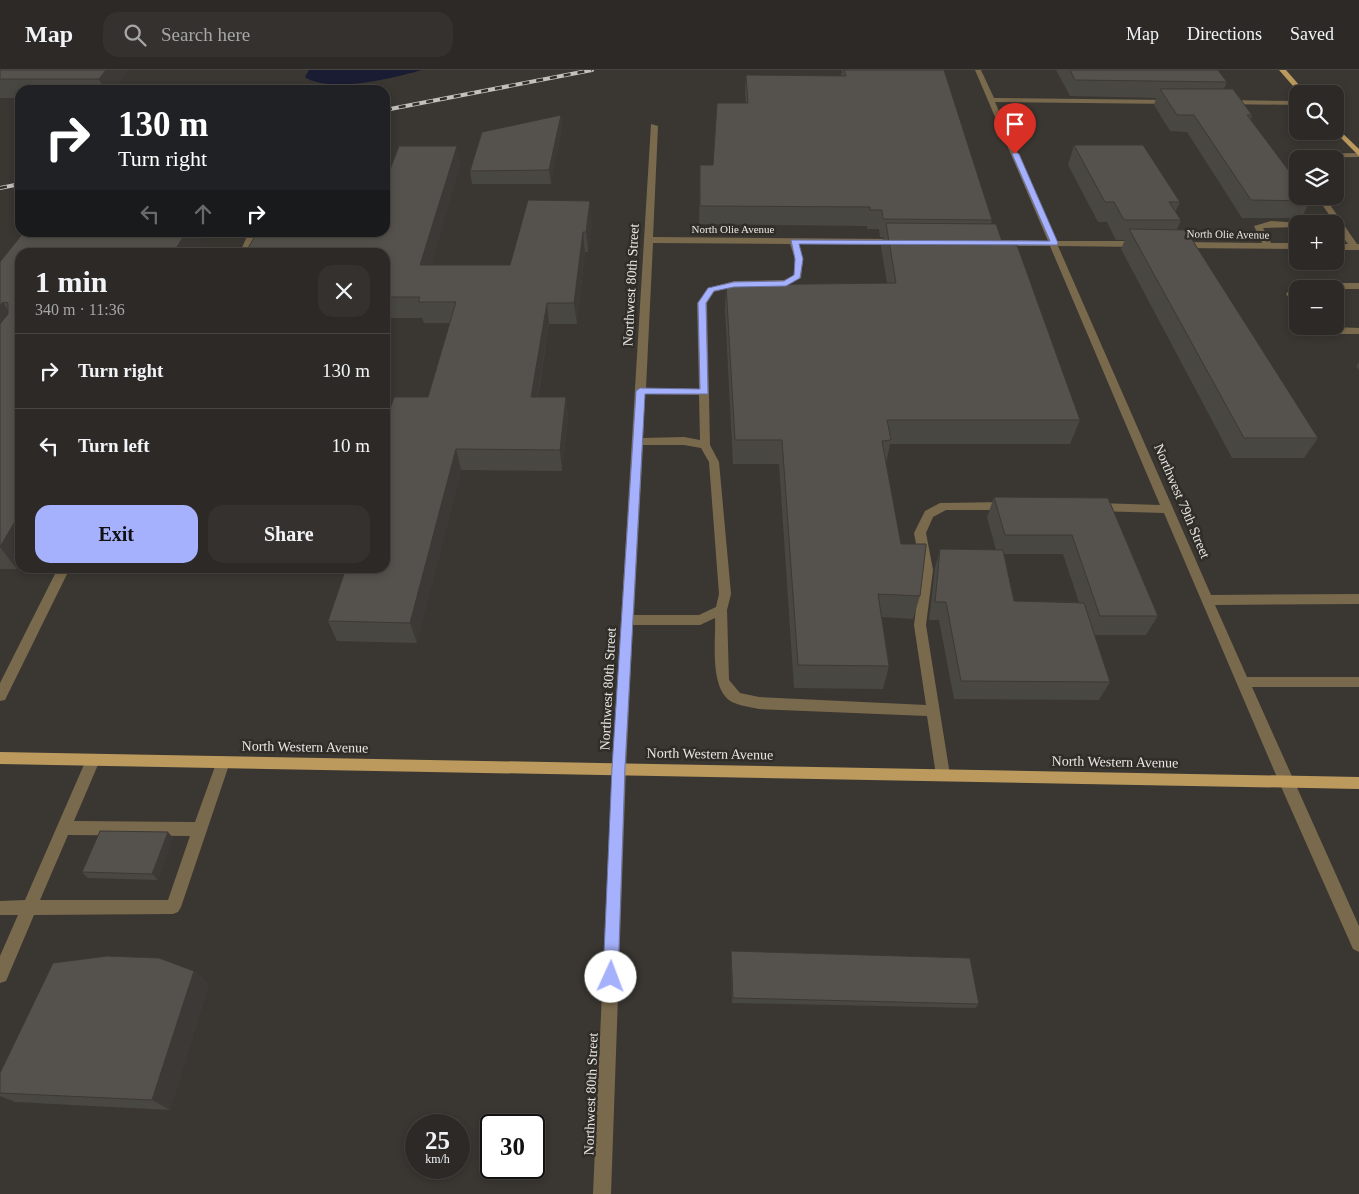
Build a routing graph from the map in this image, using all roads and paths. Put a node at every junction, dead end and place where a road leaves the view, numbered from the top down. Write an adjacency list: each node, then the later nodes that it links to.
1 (978, 70): 4 (street, Northwest 79th Street)
2 (1282, 70): 3 (main road)
3 (1296, 85)
4 (992, 100): 5 (street); 18 (street, Northwest 79th Street)
5 (1182, 102)
6 (1221, 102): 7 (street)
7 (1289, 103)
8 (654, 126): 14 (street, Northwest 80th Street)
9 (1344, 138): 11 (main road)
10 (1344, 155): 11 (street)
11 (1359, 155)
12 (1289, 225): 21 (street)
13 (1344, 233): 24 (street)
14 (649, 240): 15 (street, North Olie Avenue); 29 (street, Northwest 80th Street)
15 (794, 241): 16 (street, North Olie Avenue); 30 (street)
16 (910, 242)
17 (977, 242): 18 (street)
18 (1054, 243): 19 (street); 35 (street, Northwest 79th Street)
19 (1152, 244)
20 (1171, 245): 21 (street, North Olie Avenue)
21 (1268, 246): 22 (street, North Olie Avenue)
22 (1289, 246)
23 (1344, 247): 24 (street)
24 (1357, 247)
25 (1344, 286): 26 (street)
26 (1359, 286)
27 (1344, 331): 28 (street)
28 (1359, 331)
29 (640, 391): 30 (street); 31 (street, Northwest 80th Street)
30 (704, 392): 32 (street)
31 (638, 442): 32 (street); 40 (street, Northwest 80th Street)
32 (705, 445): 39 (street)
33 (1023, 506): 44 (street)
34 (1083, 507): 35 (street)
35 (1169, 509): 38 (street, Northwest 79th Street)
36 (62, 573): 43 (street)
37 (1359, 599): 38 (street)
38 (1208, 600): 41 (street, Northwest 79th Street)
39 (720, 610): 40 (street); 44 (street)
40 (627, 620): 48 (street, Northwest 80th Street)
41 (1243, 682): 42 (street); 50 (street, Northwest 79th Street)
42 (1359, 682)
43 (0, 696)
44 (933, 711): 49 (street)
45 (0, 758): 46 (main road, North Western Avenue)
46 (94, 760): 47 (main road, North Western Avenue); 52 (street)
47 (223, 762): 48 (main road, North Western Avenue); 53 (street)
48 (618, 768): 49 (main road, North Western Avenue); 58 (street, Northwest 80th Street)
49 (943, 775): 50 (main road, North Western Avenue)
50 (1286, 782): 51 (main road, North Western Avenue); 56 (street, Northwest 79th Street)
51 (1359, 783)
52 (64, 828): 53 (street); 55 (street)
53 (200, 829): 55 (street)
54 (0, 908): 55 (street)
55 (29, 908): 57 (street)
56 (1359, 944)
57 (0, 975)
58 (602, 1194)

